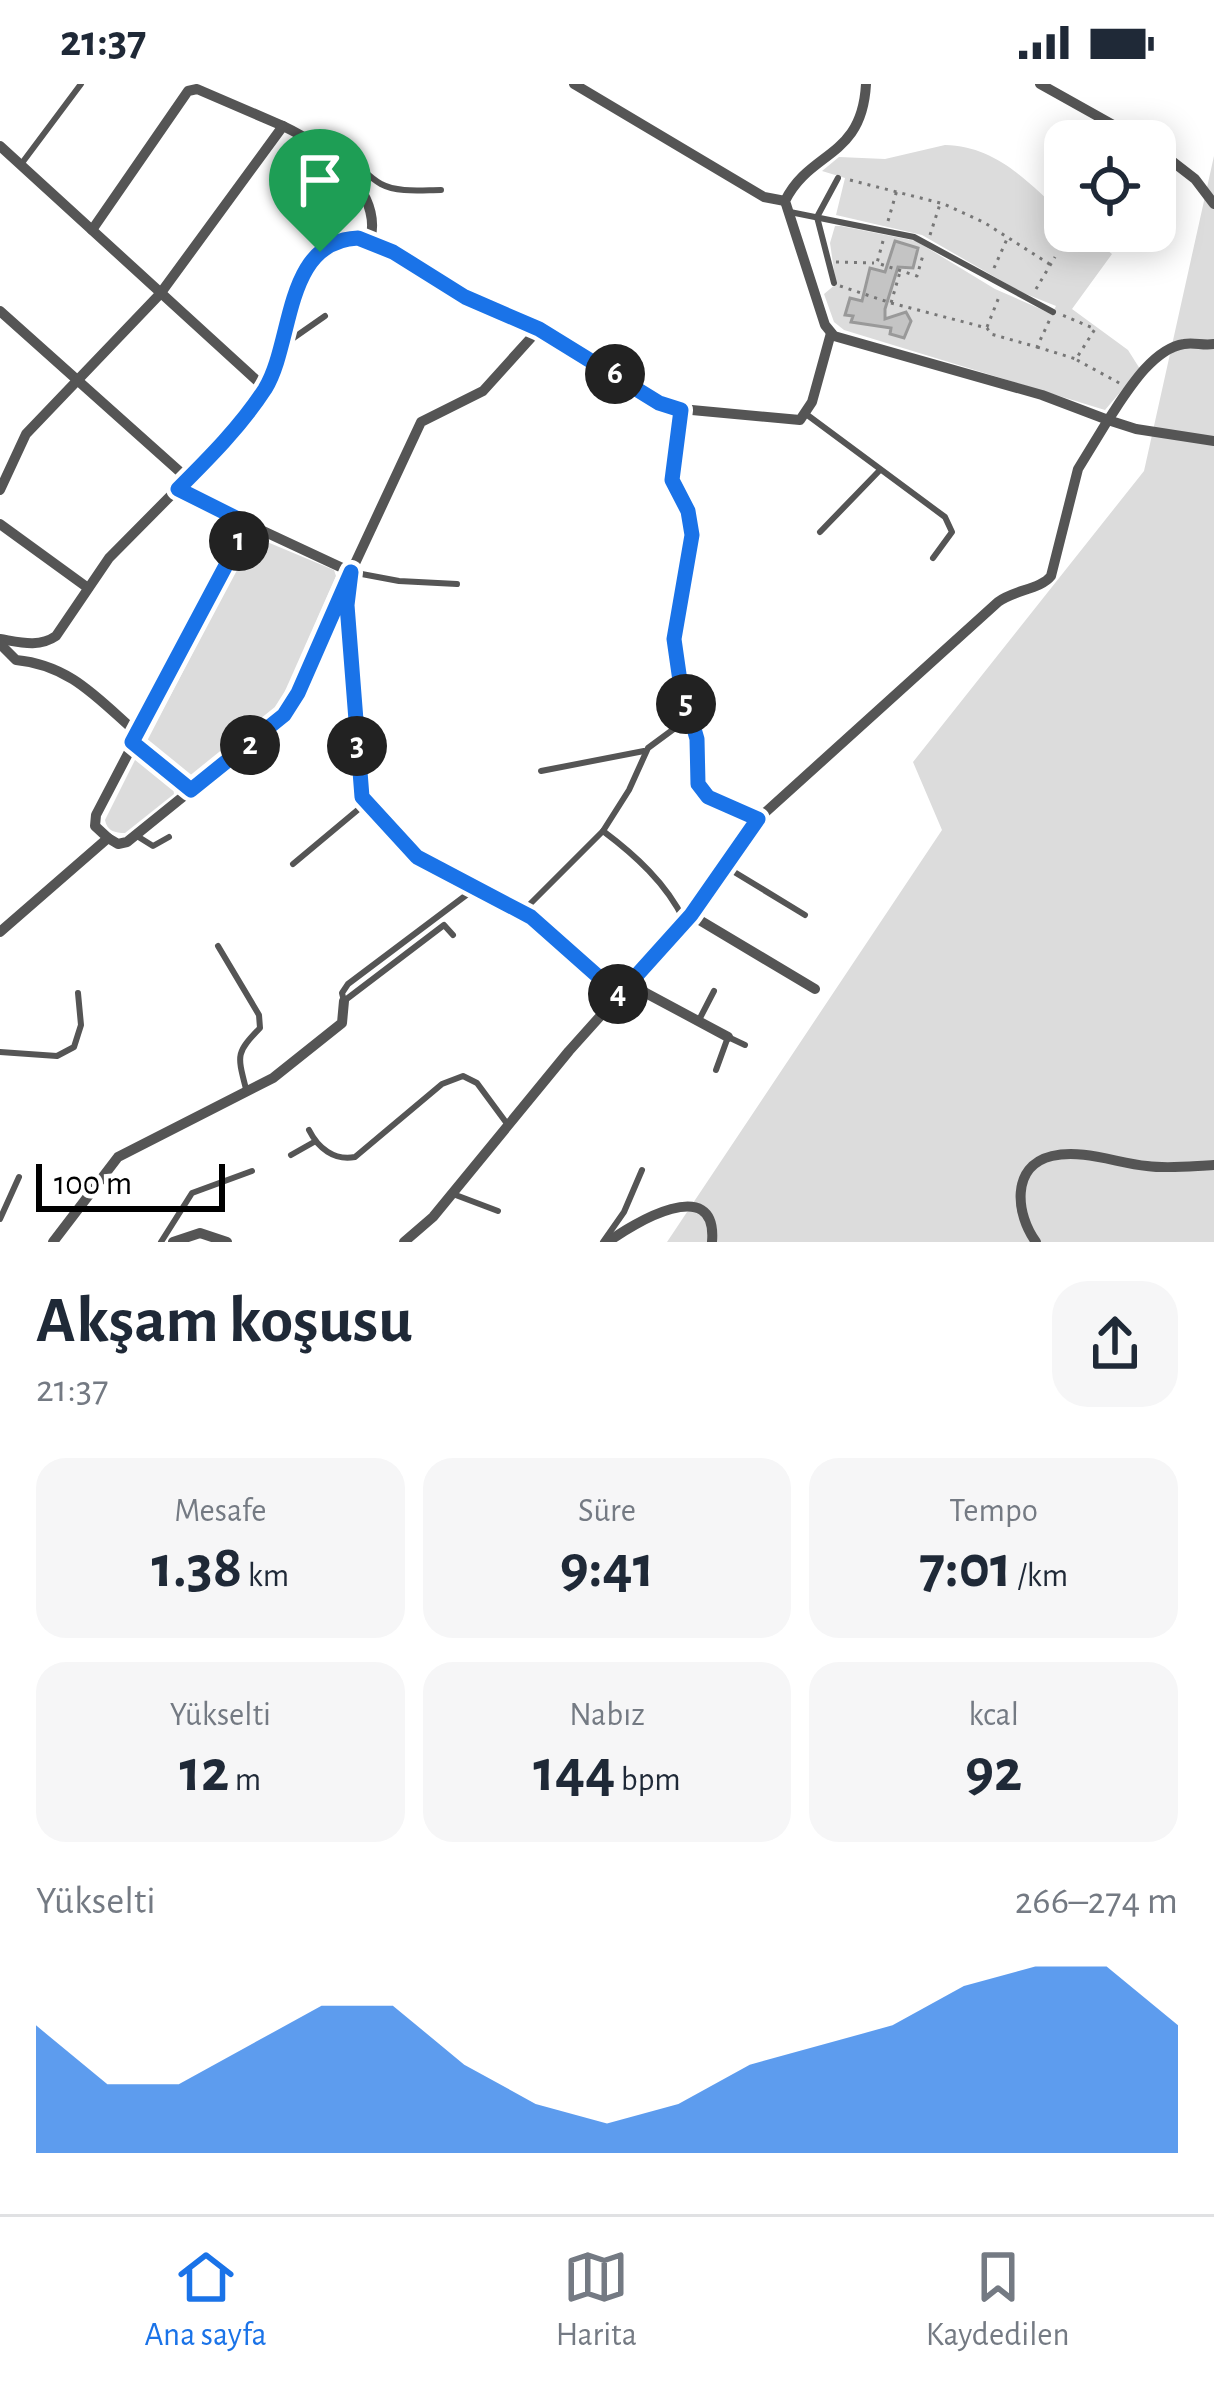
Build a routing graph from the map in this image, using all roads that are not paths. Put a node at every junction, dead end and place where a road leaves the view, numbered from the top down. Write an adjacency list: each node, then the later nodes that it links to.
1 (81, 84): 9 (lane)
2 (574, 84): 14 (street)
3 (866, 84): 14 (street)
4 (1040, 84): 5 (street)
5 (1104, 120)
6 (283, 125): 8 (street); 16 (street); 19 (street)
7 (0, 146): 9 (street)
8 (327, 153): 12 (lane); 17 (street)
9 (22, 163): 16 (street)
10 (1176, 164): 13 (street)
11 (838, 178): 15 (lane)
12 (441, 190)
13 (1214, 204)
14 (786, 206): 15 (lane); 24 (street)
15 (817, 217): 18 (lane); 21 (lane)
16 (92, 230): 19 (street)
17 (370, 241): 23 (street); 26 (street)
18 (834, 283)
19 (160, 294): 27 (street); 28 (street)
20 (0, 310): 27 (street)
21 (1053, 312)
22 (326, 316): 26 (lane)
23 (539, 329): 29 (street); 41 (street)
24 (831, 333): 30 (street); 31 (street)
25 (1214, 344): 31 (street)
26 (279, 348): 28 (street)
27 (76, 379): 34 (street); 36 (street)
28 (265, 388): 34 (street)
29 (681, 410): 30 (street); 45 (lane)
30 (806, 414): 33 (lane)
31 (1108, 420): 32 (street); 51 (street)
32 (1214, 441)
33 (880, 469): 39 (lane); 40 (lane)
34 (188, 479): 35 (street)
35 (178, 489): 38 (street); 43 (street)
36 (0, 490)
37 (0, 524): 43 (street)
38 (248, 524): 41 (street); 46 (street)
39 (820, 532)
40 (933, 558)
41 (351, 572): 42 (lane); 49 (street); 50 (street)
42 (458, 584)
43 (88, 588): 44 (street)
44 (0, 642): 46 (street)
45 (690, 717): 47 (lane); 51 (lane)
46 (135, 738): 49 (street); 55 (street)
47 (645, 751): 48 (lane); 52 (lane)
48 (541, 771)
49 (191, 790): 53 (street)
50 (366, 803): 56 (lane); 58 (street)
51 (758, 819): 57 (street)
52 (603, 831): 59 (lane); 61 (lane)
53 (136, 835): 54 (lane); 55 (street)
54 (169, 837)
55 (108, 838): 62 (street)
56 (293, 864)
57 (726, 867): 60 (lane); 61 (street)
58 (473, 890): 59 (street); 70 (lane)
59 (522, 912): 69 (street)
60 (805, 915)
61 (688, 918): 65 (street); 66 (street)
62 (0, 932)
63 (453, 935): 70 (lane)
64 (218, 946): 76 (lane)
65 (629, 984): 69 (street); 71 (street)
66 (815, 989)
67 (714, 991): 71 (lane)
68 (78, 993): 74 (lane)
69 (619, 995): 77 (street)
70 (344, 1001): 76 (street)
71 (699, 1022): 72 (street)
72 (728, 1037): 73 (lane); 75 (lane)
73 (746, 1045)
74 (0, 1052)
75 (716, 1070)
76 (247, 1092): 88 (street)
77 (508, 1125): 79 (lane); 85 (street)
78 (308, 1130): 79 (lane)
79 (315, 1142): 80 (lane)
80 (291, 1155)
81 (1214, 1165): 95 (street)
82 (642, 1170): 93 (lane)
83 (252, 1171): 89 (lane)
84 (19, 1177): 87 (lane)
85 (453, 1194): 86 (lane); 92 (street)
86 (498, 1211)
87 (0, 1220)
88 (53, 1242)
89 (161, 1242)
90 (173, 1242): 91 (street)
91 (227, 1242)
92 (404, 1242)
93 (605, 1242): 94 (street)
94 (712, 1242)
95 (1036, 1242)

